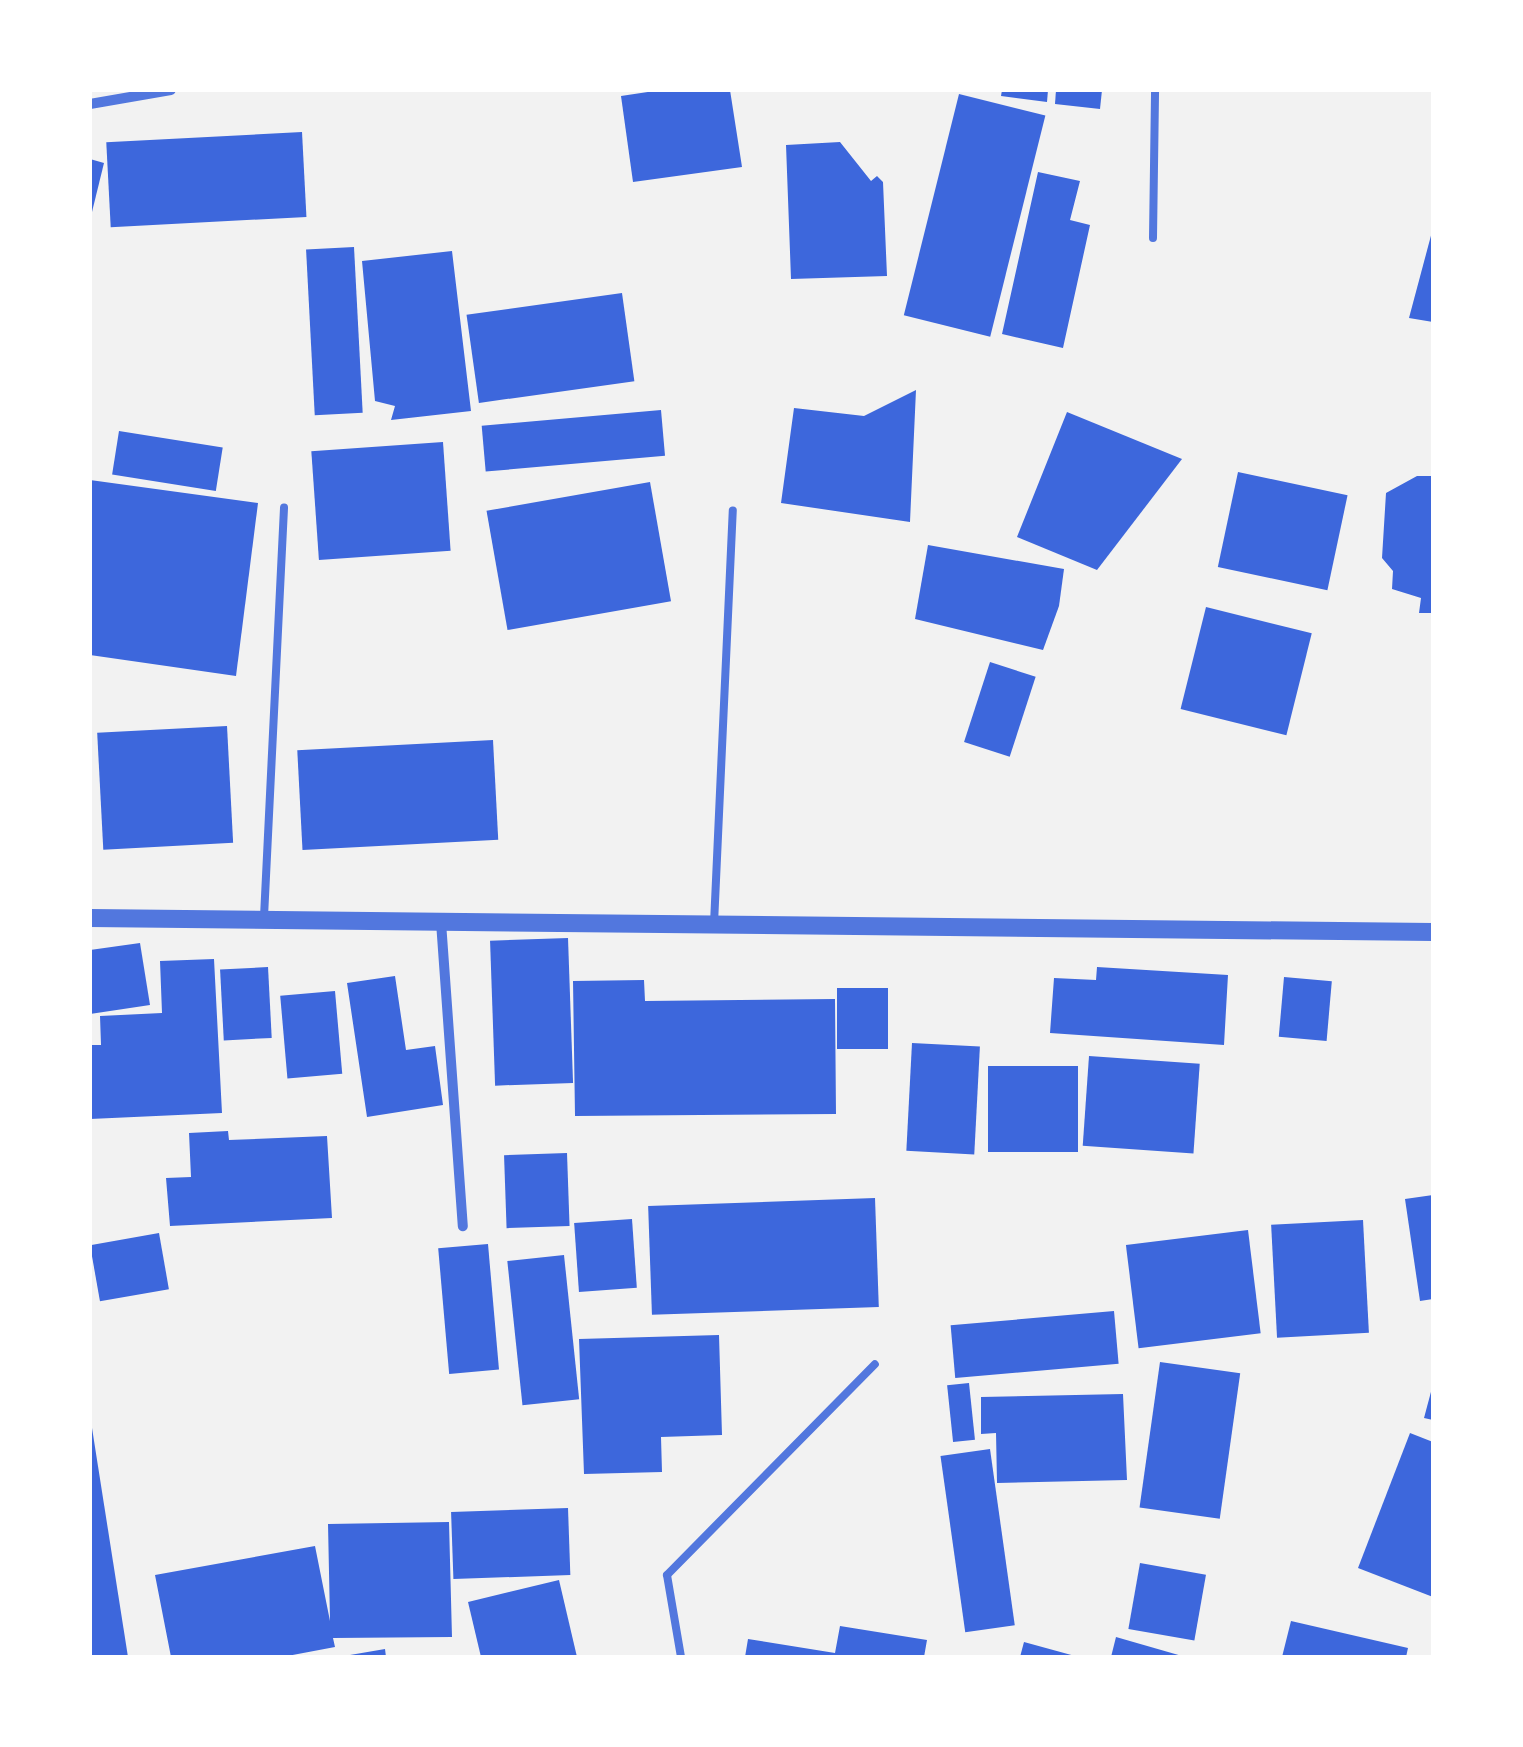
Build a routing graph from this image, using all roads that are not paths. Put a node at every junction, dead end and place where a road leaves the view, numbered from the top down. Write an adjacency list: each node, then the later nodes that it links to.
1 (170, 90): 3 (street)
2 (1155, 90): 4 (lane)
3 (90, 104)
4 (1153, 238)
5 (284, 507): 8 (lane)
6 (732, 510): 10 (lane)
7 (90, 918): 8 (street)
8 (264, 920): 9 (street)
9 (440, 922): 10 (street); 12 (street)
10 (714, 924): 11 (street)
11 (1433, 932)
12 (463, 1226)
13 (875, 1364): 14 (lane)
14 (681, 1657)

